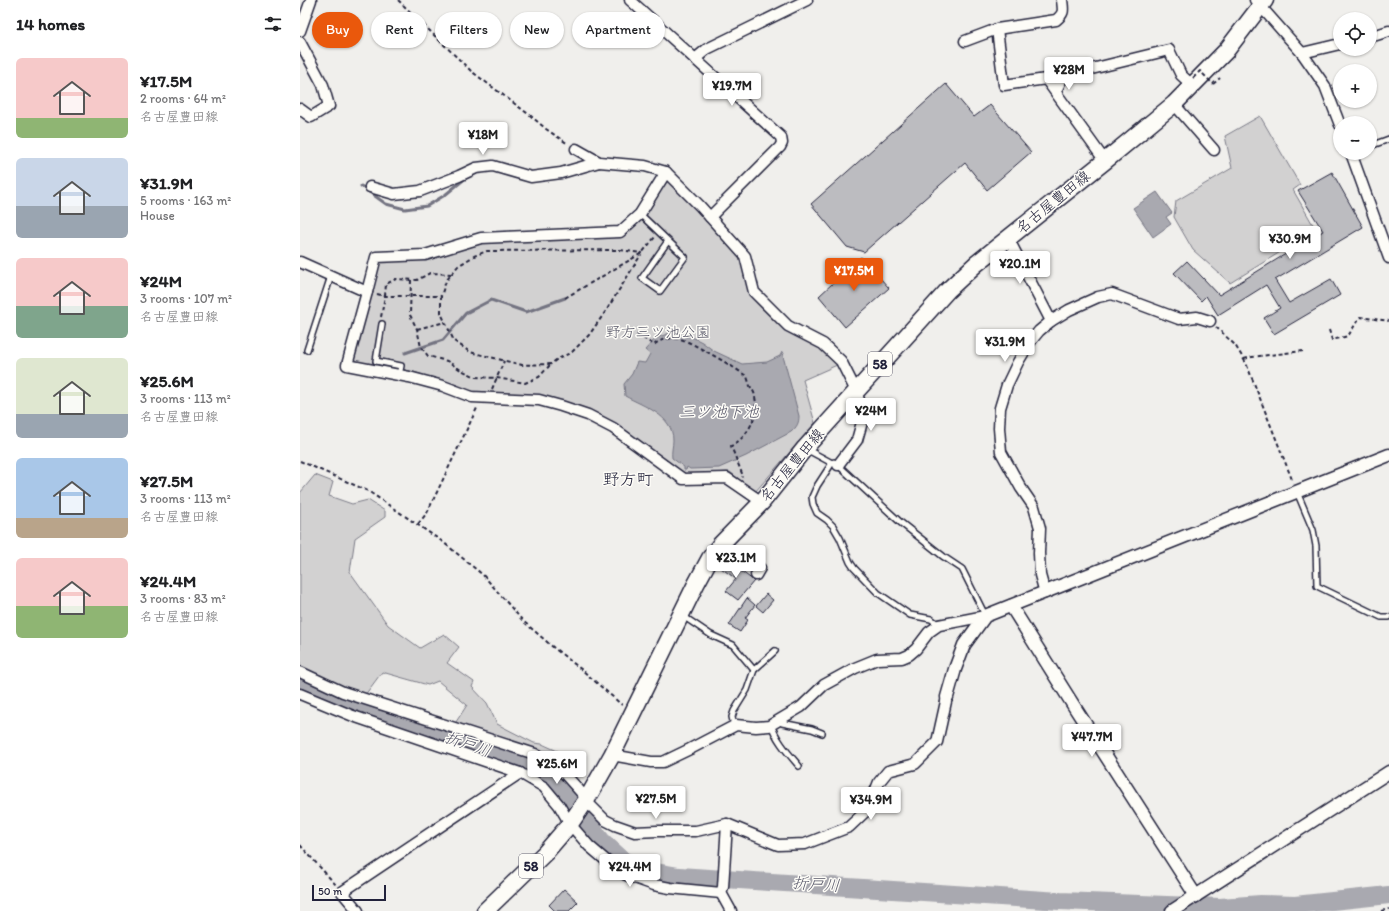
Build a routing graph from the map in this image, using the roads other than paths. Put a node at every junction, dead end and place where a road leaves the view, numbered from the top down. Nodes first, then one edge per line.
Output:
1 (312, 0) edge
2 (807, 0) edge
3 (1062, 0) edge
4 (635, 2) edge
5 (1260, 2) edge
6 (997, 29) junction
7 (300, 31) edge
8 (1389, 31) edge
9 (1377, 35) edge
10 (965, 41) dead end
11 (300, 42) edge
12 (1333, 46) edge
13 (1302, 53) junction
14 (694, 59) junction
15 (1192, 82) junction
16 (1056, 92) junction
17 (1174, 104) junction
18 (300, 110) edge
19 (1337, 116) edge
20 (1389, 139) edge
21 (1377, 143) edge
22 (576, 149) road end
23 (1214, 150) dead end
24 (1354, 160) edge
25 (1105, 161) junction
26 (599, 162) junction
27 (666, 172) junction
28 (370, 187) dead end
29 (640, 214) junction
30 (710, 217) junction
31 (1008, 238) junction
32 (668, 241) junction
33 (1389, 258) edge
34 (300, 262) edge
35 (331, 276) junction
36 (367, 292) junction
37 (381, 321) road end
38 (1210, 321) road end
39 (1050, 322) junction
40 (307, 350) dead end
41 (399, 375) junction
42 (856, 391) junction
43 (805, 448) junction
44 (1389, 455) edge
45 (835, 464) junction
46 (1297, 492) junction
47 (762, 502) junction
48 (720, 545) junction
49 (756, 575) dead end
50 (1045, 593) junction
51 (1011, 606) junction
52 (681, 615) junction
53 (985, 616) junction
54 (1389, 617) edge
55 (939, 625) junction
56 (775, 651) dead end
57 (754, 670) junction
58 (300, 672) edge
59 (300, 694) edge
60 (947, 697) joint
61 (775, 722) junction
62 (734, 726) junction
63 (822, 733) dead end
64 (612, 755) junction
65 (799, 766) dead end
66 (1389, 772) edge
67 (520, 773) junction
68 (586, 800) junction
69 (572, 821) junction
70 (727, 824) junction
71 (722, 890) junction
72 (1196, 896) junction
73 (358, 911) edge
74 (485, 911) edge
75 (730, 911) edge
76 (1172, 911) edge

1 - 7 street
2 - 14 street
3 - 6 street
4 - 14 street
5 - 13 street
5 - 15 main road, 名古屋豊田線 / 58
6 - 10 street
6 - 16 street
8 - 9 street
11 - 18 street
12 - 13 street
13 - 19 street
14 - 30 street
15 - 16 street
15 - 17 main road, 名古屋豊田線 / 58
16 - 25 street
17 - 23 street
17 - 25 main road, 名古屋豊田線 / 58
20 - 21 lane
22 - 26 street
24 - 33 street
25 - 31 main road, 名古屋豊田線 / 58
26 - 27 street
26 - 28 street
27 - 29 street
27 - 30 street
29 - 32 lane
29 - 36 street
30 - 42 street
31 - 39 street
31 - 42 main road, 名古屋豊田線 / 58
32 - 32 lane
34 - 35 street
35 - 36 street
35 - 40 lane
36 - 41 street
37 - 41 lane
38 - 39 street
39 - 50 street
41 - 47 street
42 - 43 main road, 名古屋豊田線 / 58
42 - 45 street
43 - 45 lane
43 - 47 main road, 名古屋豊田線 / 58
44 - 46 street
45 - 53 lane
45 - 55 lane
46 - 50 street
46 - 54 lane
47 - 48 main road, 名古屋豊田線 / 58
48 - 49 street
48 - 52 main road, 名古屋豊田線 / 58
50 - 51 street
51 - 53 street
51 - 72 street
52 - 57 lane
52 - 64 main road, 名古屋豊田線 / 58
53 - 55 street
53 - 60 street
55 - 61 street
56 - 57 lane
57 - 62 lane
58 - 68 street
59 - 67 street
60 - 70 street
61 - 62 street
61 - 63 lane
61 - 65 lane
62 - 64 street
64 - 68 main road, 名古屋豊田線 / 58
66 - 72 street
67 - 69 street
67 - 73 street
68 - 69 main road, 名古屋豊田線 / 58
68 - 70 street
69 - 71 street
69 - 74 main road, 名古屋豊田線 / 58
70 - 71 street
71 - 75 street
72 - 76 street

